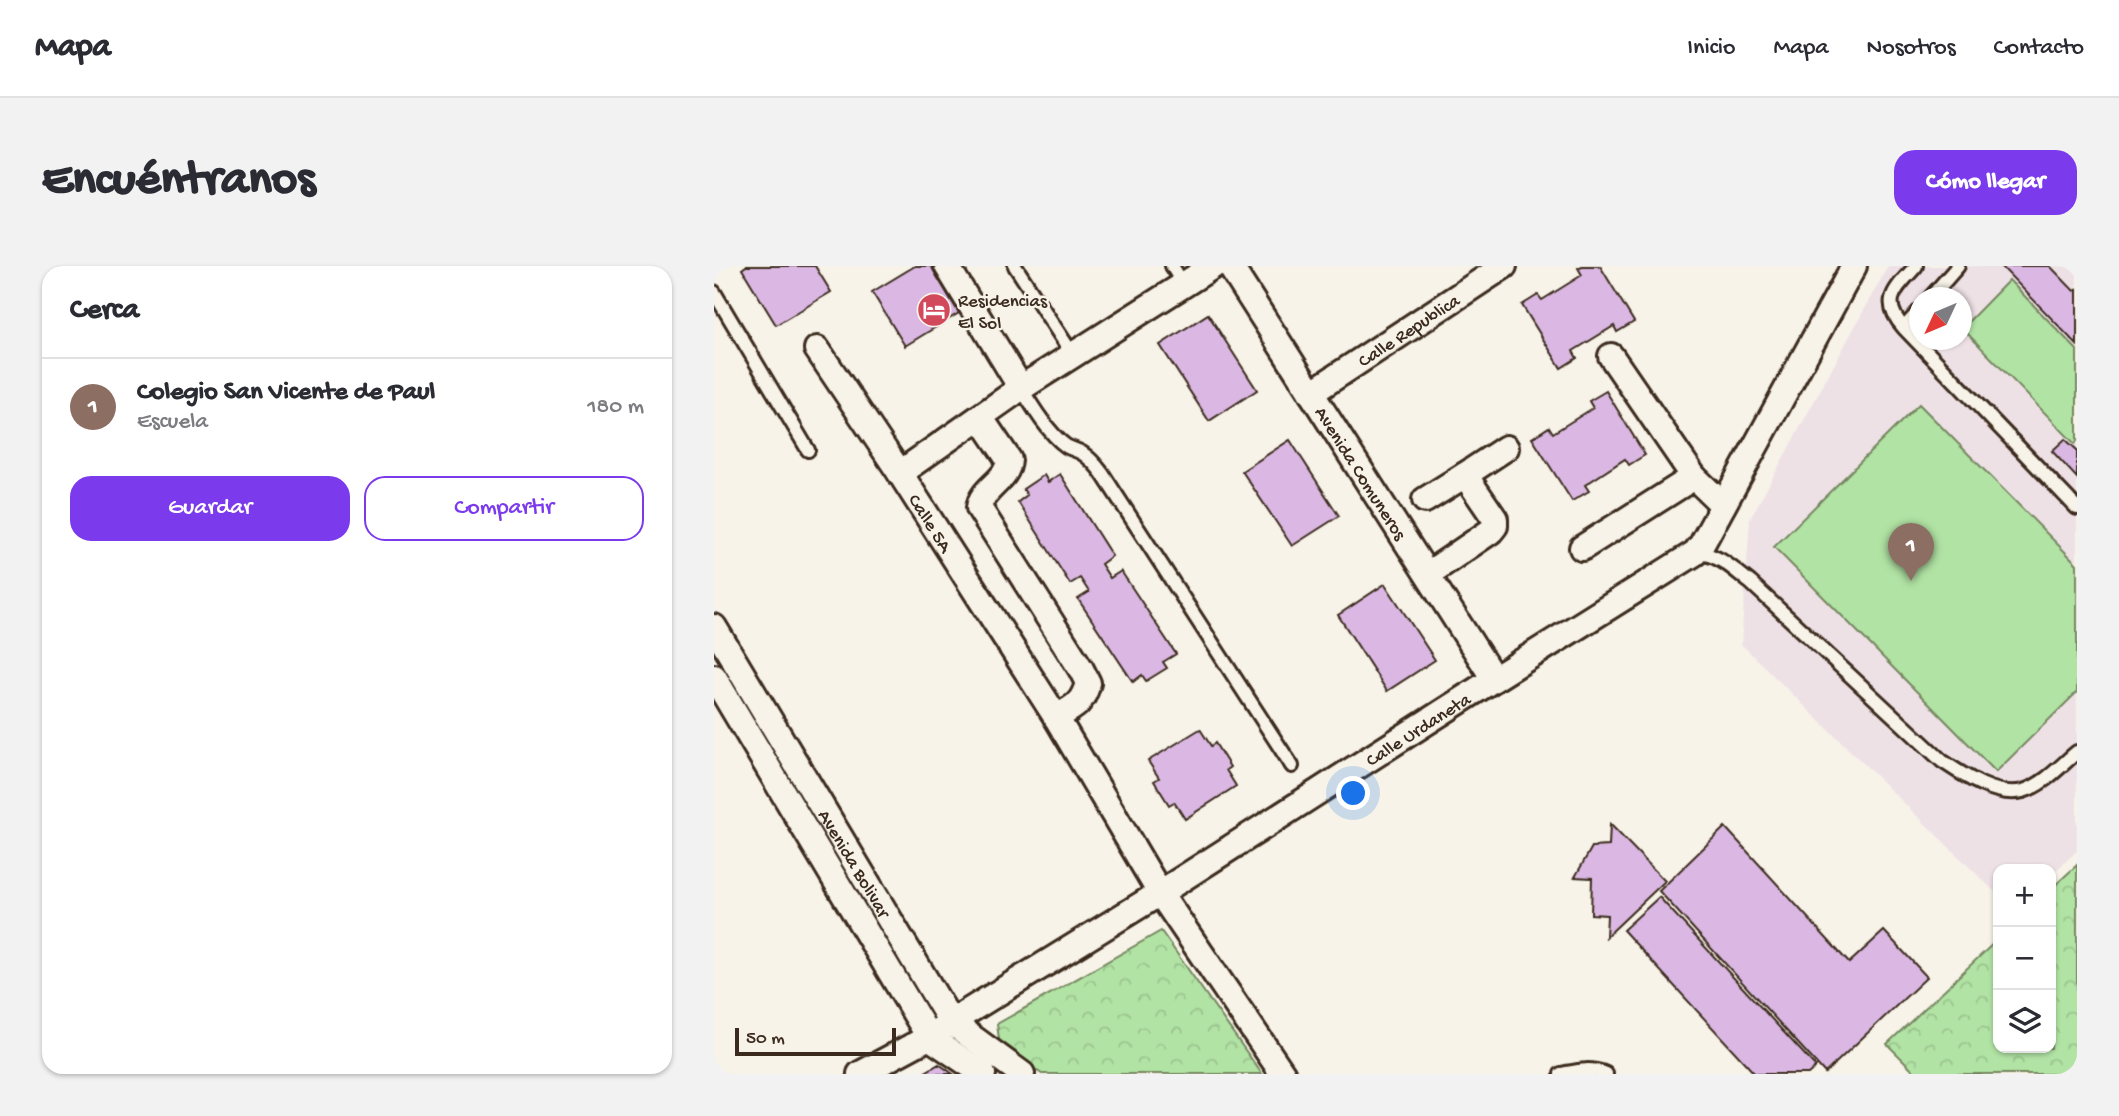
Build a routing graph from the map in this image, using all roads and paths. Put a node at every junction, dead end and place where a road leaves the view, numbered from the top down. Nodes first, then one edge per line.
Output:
1 (947, 266) edge
2 (1015, 266) edge
3 (1213, 266) edge
4 (1230, 266) edge
5 (1504, 266) edge
6 (1854, 266) edge
7 (1916, 266) edge
8 (1958, 266) edge
9 (1178, 275) edge
10 (1940, 287) edge
11 (714, 292) edge
12 (1909, 322) edge
13 (1904, 328) junction
14 (817, 349) dead end
15 (1073, 355) junction
16 (1611, 356) dead end
17 (1021, 388) junction
18 (1311, 393) junction
19 (980, 416) junction
20 (1506, 447) dead end
21 (808, 450) dead end
22 (900, 473) junction
23 (1465, 475) junction
24 (1694, 477) junction
25 (1425, 500) dead end
26 (1723, 505) junction
27 (2077, 508) edge
28 (1582, 548) dead end
29 (1695, 553) junction
30 (1428, 574) junction
31 (714, 627) edge
32 (714, 677) edge
33 (1494, 678) junction
34 (1056, 717) junction
35 (2077, 752) edge
36 (1292, 766) dead end
37 (1160, 893) junction
38 (951, 1022) junction
39 (929, 1037) junction
40 (860, 1074) edge
41 (984, 1074) edge
42 (1022, 1074) edge
43 (1283, 1074) edge
44 (1563, 1074) edge
45 (1606, 1074) edge

1 - 17 street
2 - 15 lane
3 - 9 street, Calle 5A
4 - 18 street, Avenida Comuneros
5 - 18 street, Calle Republica
6 - 26 street, Calle Urdaneta
7 - 13 lane
8 - 10 lane
9 - 15 street, Calle 5A
11 - 21 lane
12 - 13 lane
13 - 27 lane
14 - 22 street
15 - 17 street, Calle 5A
16 - 24 street
17 - 19 street, Calle 5A
17 - 36 lane
18 - 30 street, Avenida Comuneros
19 - 22 street, Calle 5A
19 - 34 street
20 - 23 street
22 - 34 street, Calle 5A
23 - 25 street
23 - 30 street
24 - 26 street
24 - 28 street
26 - 29 street, Calle Urdaneta
29 - 33 street, Calle Urdaneta
29 - 35 lane
30 - 33 street, Avenida Comuneros
31 - 38 street, Avenida Bolivar
32 - 39 street, Avenida Bolivar
33 - 37 street, Calle Urdaneta
34 - 37 street, Calle 5A
37 - 38 street, Calle Urdaneta
37 - 43 street, Calle 5A
38 - 39 street, Calle Urdaneta
38 - 42 street, Avenida Bolivar
39 - 40 street, Calle Urdaneta
39 - 41 street, Avenida Bolivar
44 - 45 lane

